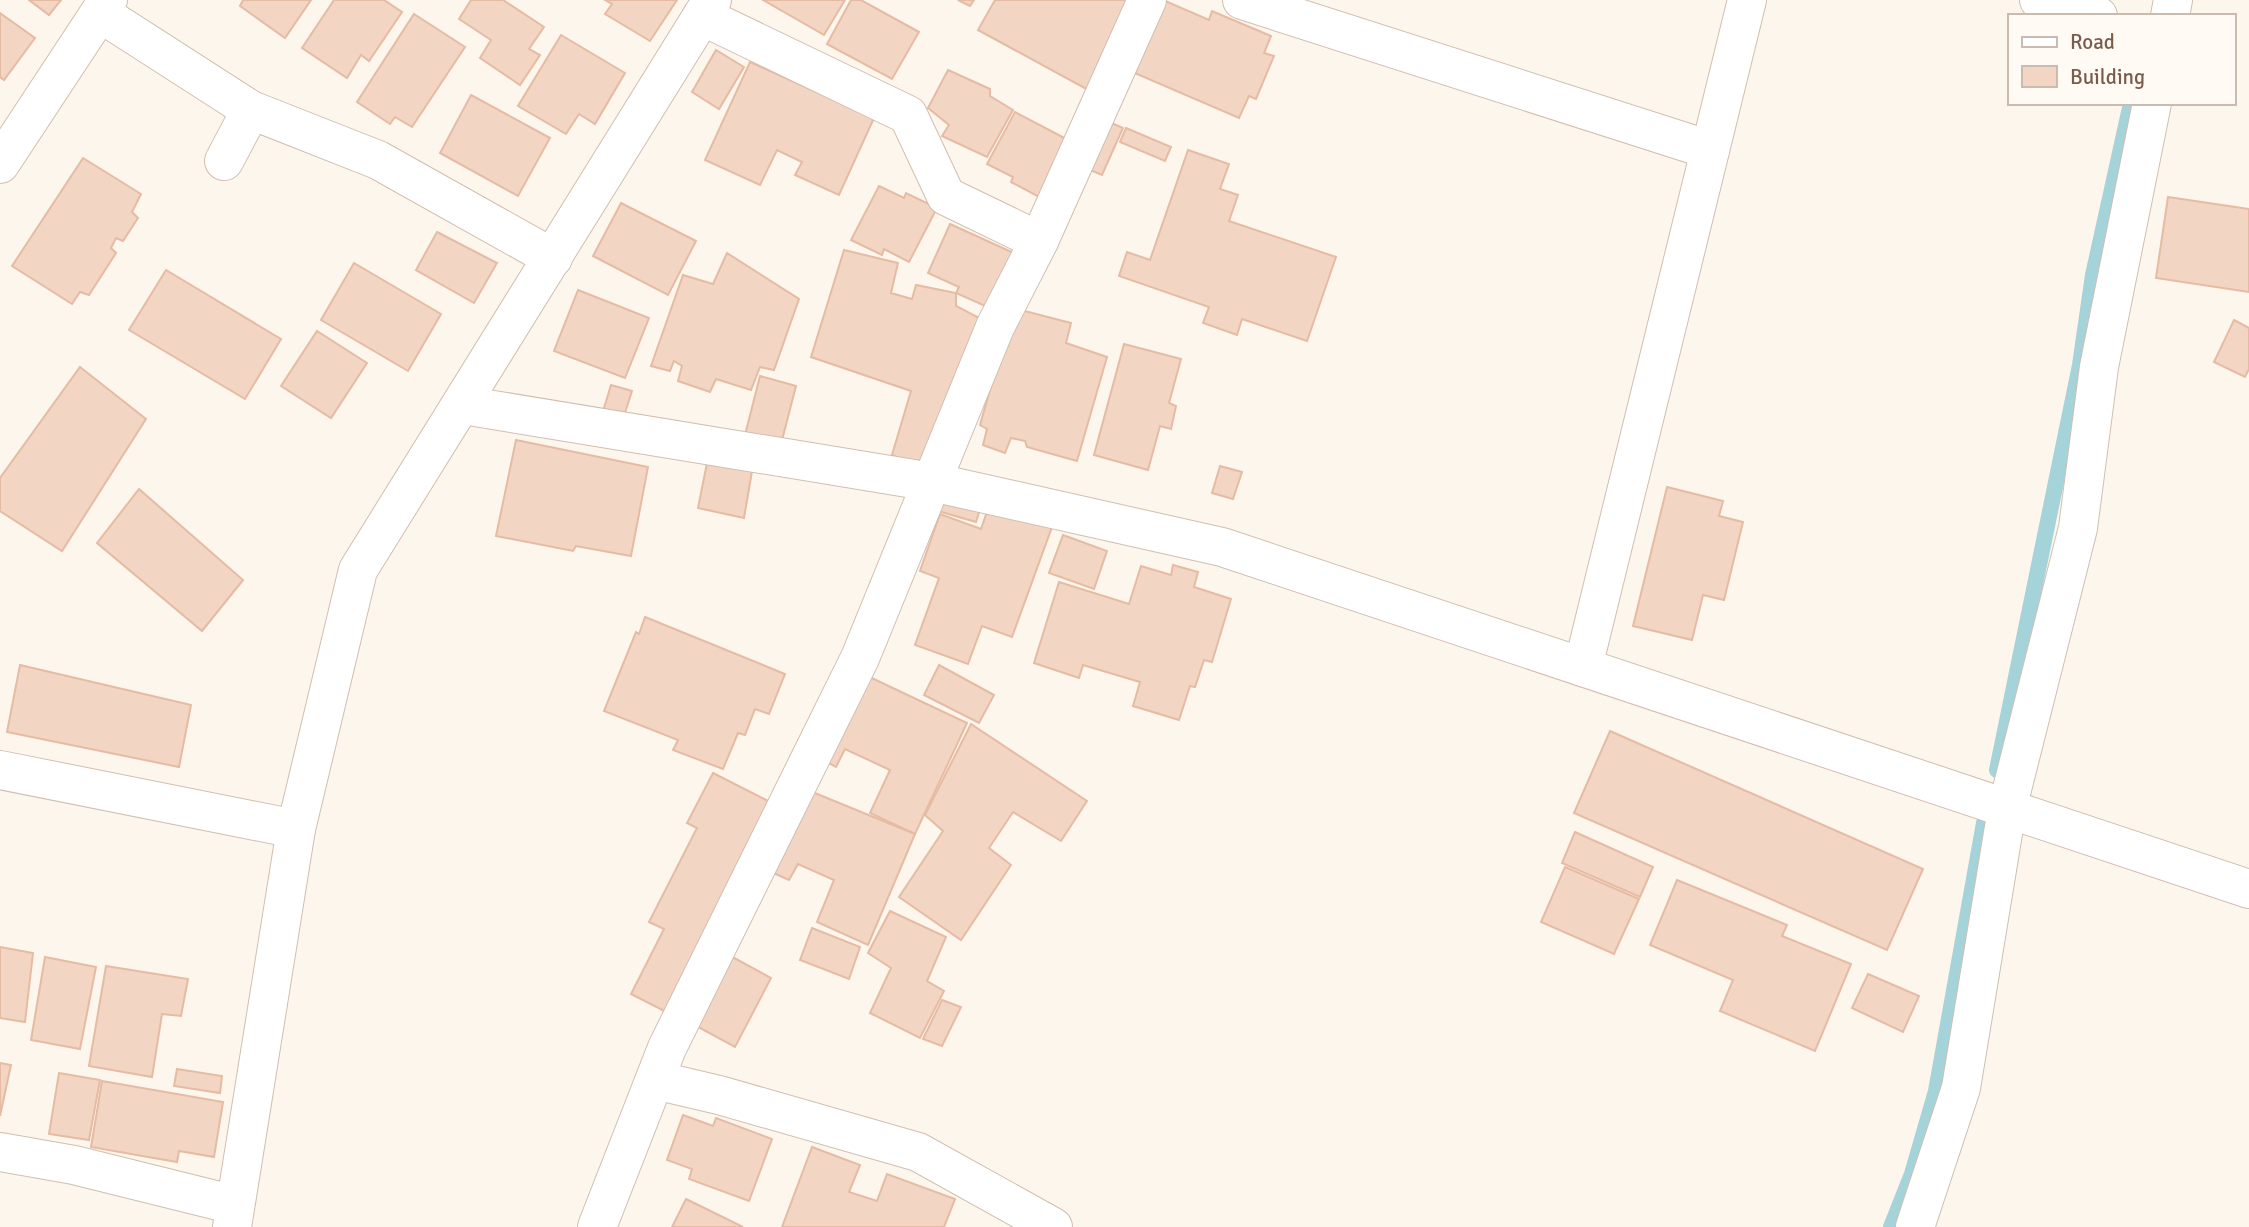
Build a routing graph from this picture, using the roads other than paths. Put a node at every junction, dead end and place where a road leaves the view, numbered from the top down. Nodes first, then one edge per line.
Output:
1 (1147, 0) edge
2 (1242, 0) edge
3 (1747, 0) edge
4 (2039, 0) edge
5 (104, 6) edge
6 (707, 8) edge
7 (2091, 14) edge
8 (2152, 105) edge
9 (251, 110) junction
10 (1710, 150) junction
11 (224, 161) dead end
12 (0, 164) edge
13 (1039, 241) junction
14 (553, 258) junction
15 (463, 405) junction
16 (932, 482) junction
17 (1583, 667) junction
18 (0, 770) edge
19 (2007, 809) junction
20 (296, 829) junction
21 (2249, 889) edge
22 (655, 1080) junction
23 (0, 1152) edge
24 (233, 1216) edge
25 (597, 1227) edge
26 (1053, 1227) edge
27 (1914, 1227) edge

1 - 13 street
2 - 10 street
3 - 10 street
4 - 7 street
5 - 9 street
5 - 12 street
6 - 13 street
6 - 14 street
8 - 19 street
9 - 11 street
9 - 14 street
10 - 17 street
13 - 16 street
14 - 15 street
15 - 16 street
15 - 20 street
16 - 17 street
16 - 22 street
17 - 19 street
18 - 20 street
19 - 21 street
19 - 27 street
20 - 24 street
22 - 25 street
22 - 26 street
23 - 24 street

